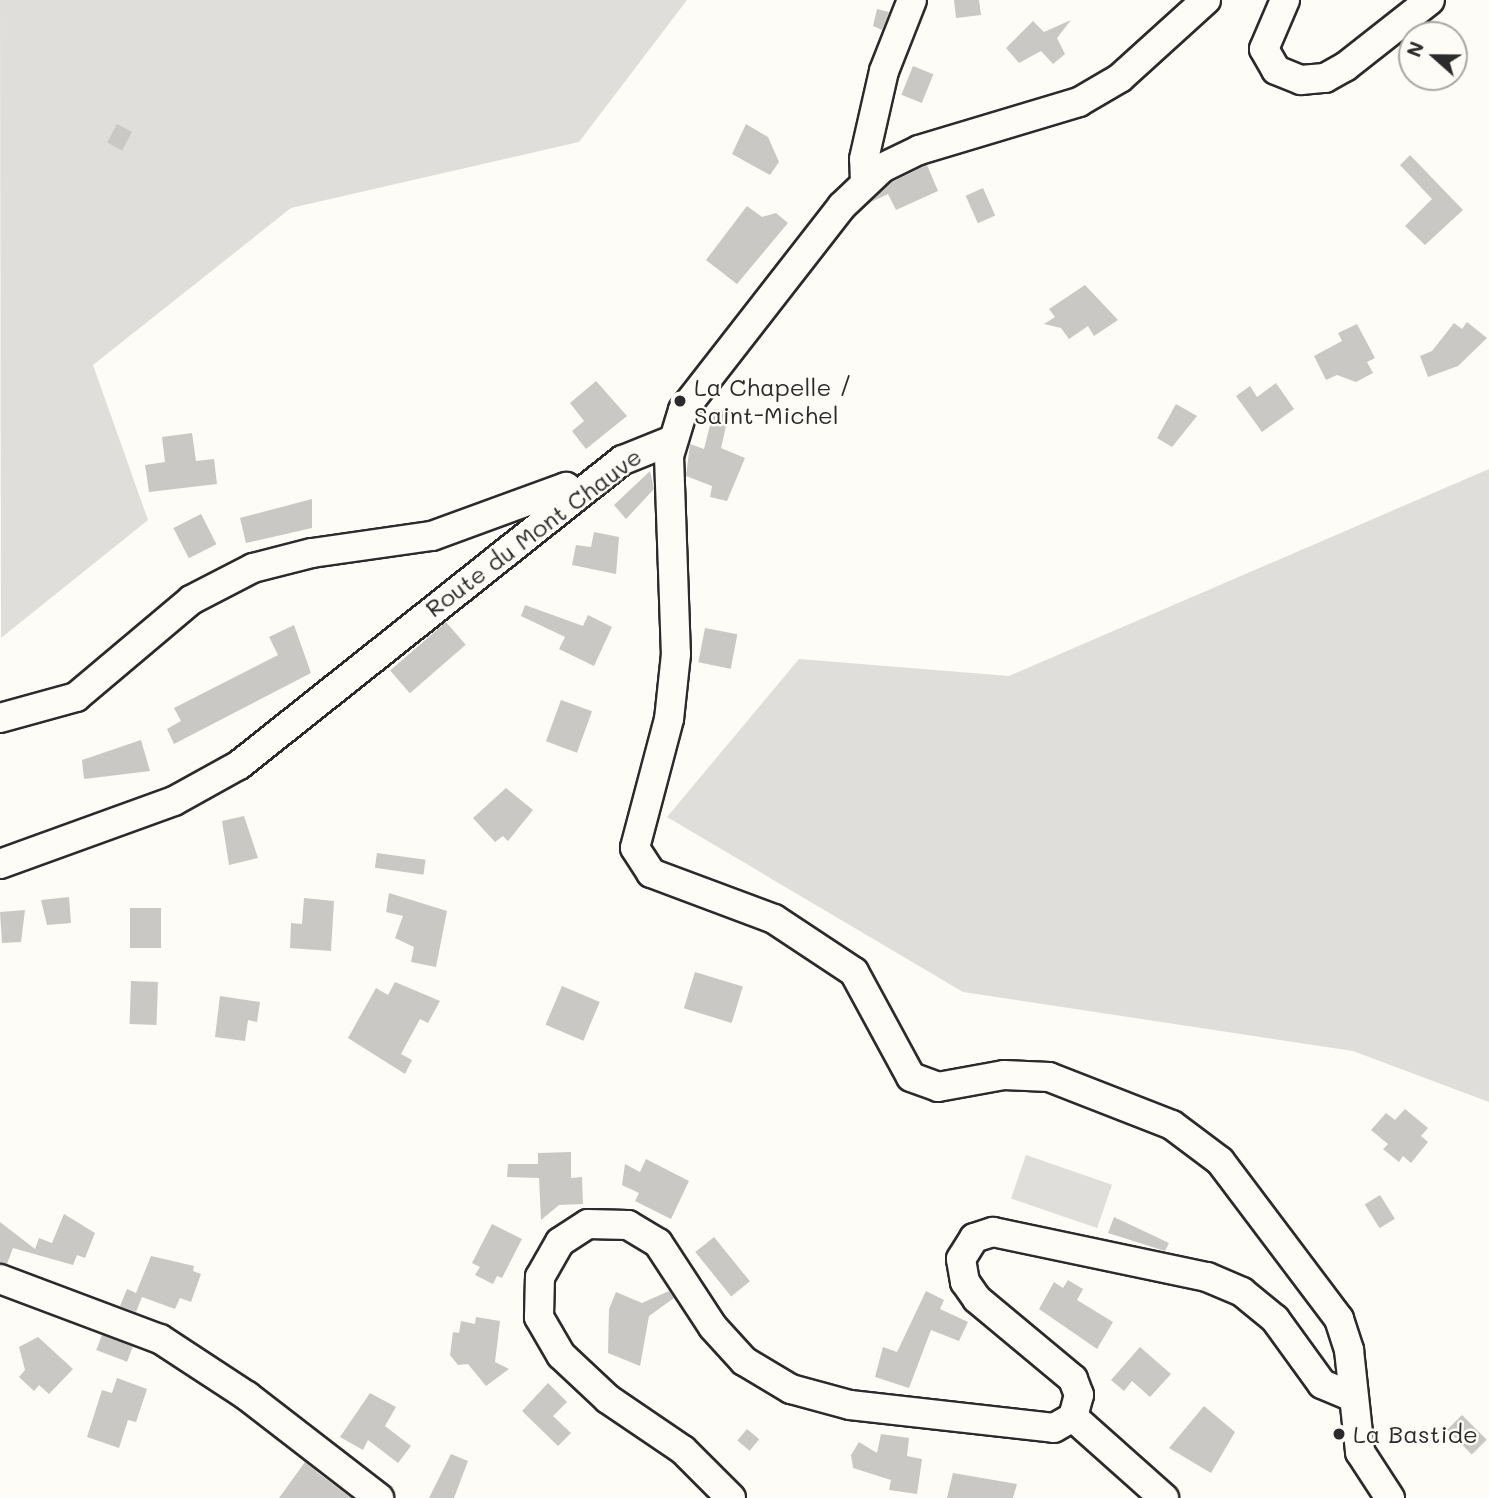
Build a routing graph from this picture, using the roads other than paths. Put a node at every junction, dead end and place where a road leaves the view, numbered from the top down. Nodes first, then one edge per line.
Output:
1 (912, 0) edge
2 (1206, 0) edge
3 (1284, 0) edge
4 (1430, 0) edge
5 (865, 182) junction
6 (670, 441) junction
7 (577, 495) junction
8 (0, 718) edge
9 (0, 864) edge
10 (0, 1279) edge
11 (1352, 1396) junction
12 (1073, 1417) junction
13 (379, 1498) edge
14 (731, 1498) edge
15 (1164, 1498) edge
16 (1390, 1498) edge

1 - 5 street
2 - 5 street, Route du Mont Chauve
3 - 4 street
5 - 6 street, Route du Mont Chauve
6 - 7 street, Route du Mont Chauve
6 - 11 street
7 - 8 street
7 - 9 street, Route du Mont Chauve
10 - 13 street
11 - 12 street
11 - 16 street
12 - 14 street
12 - 15 street

